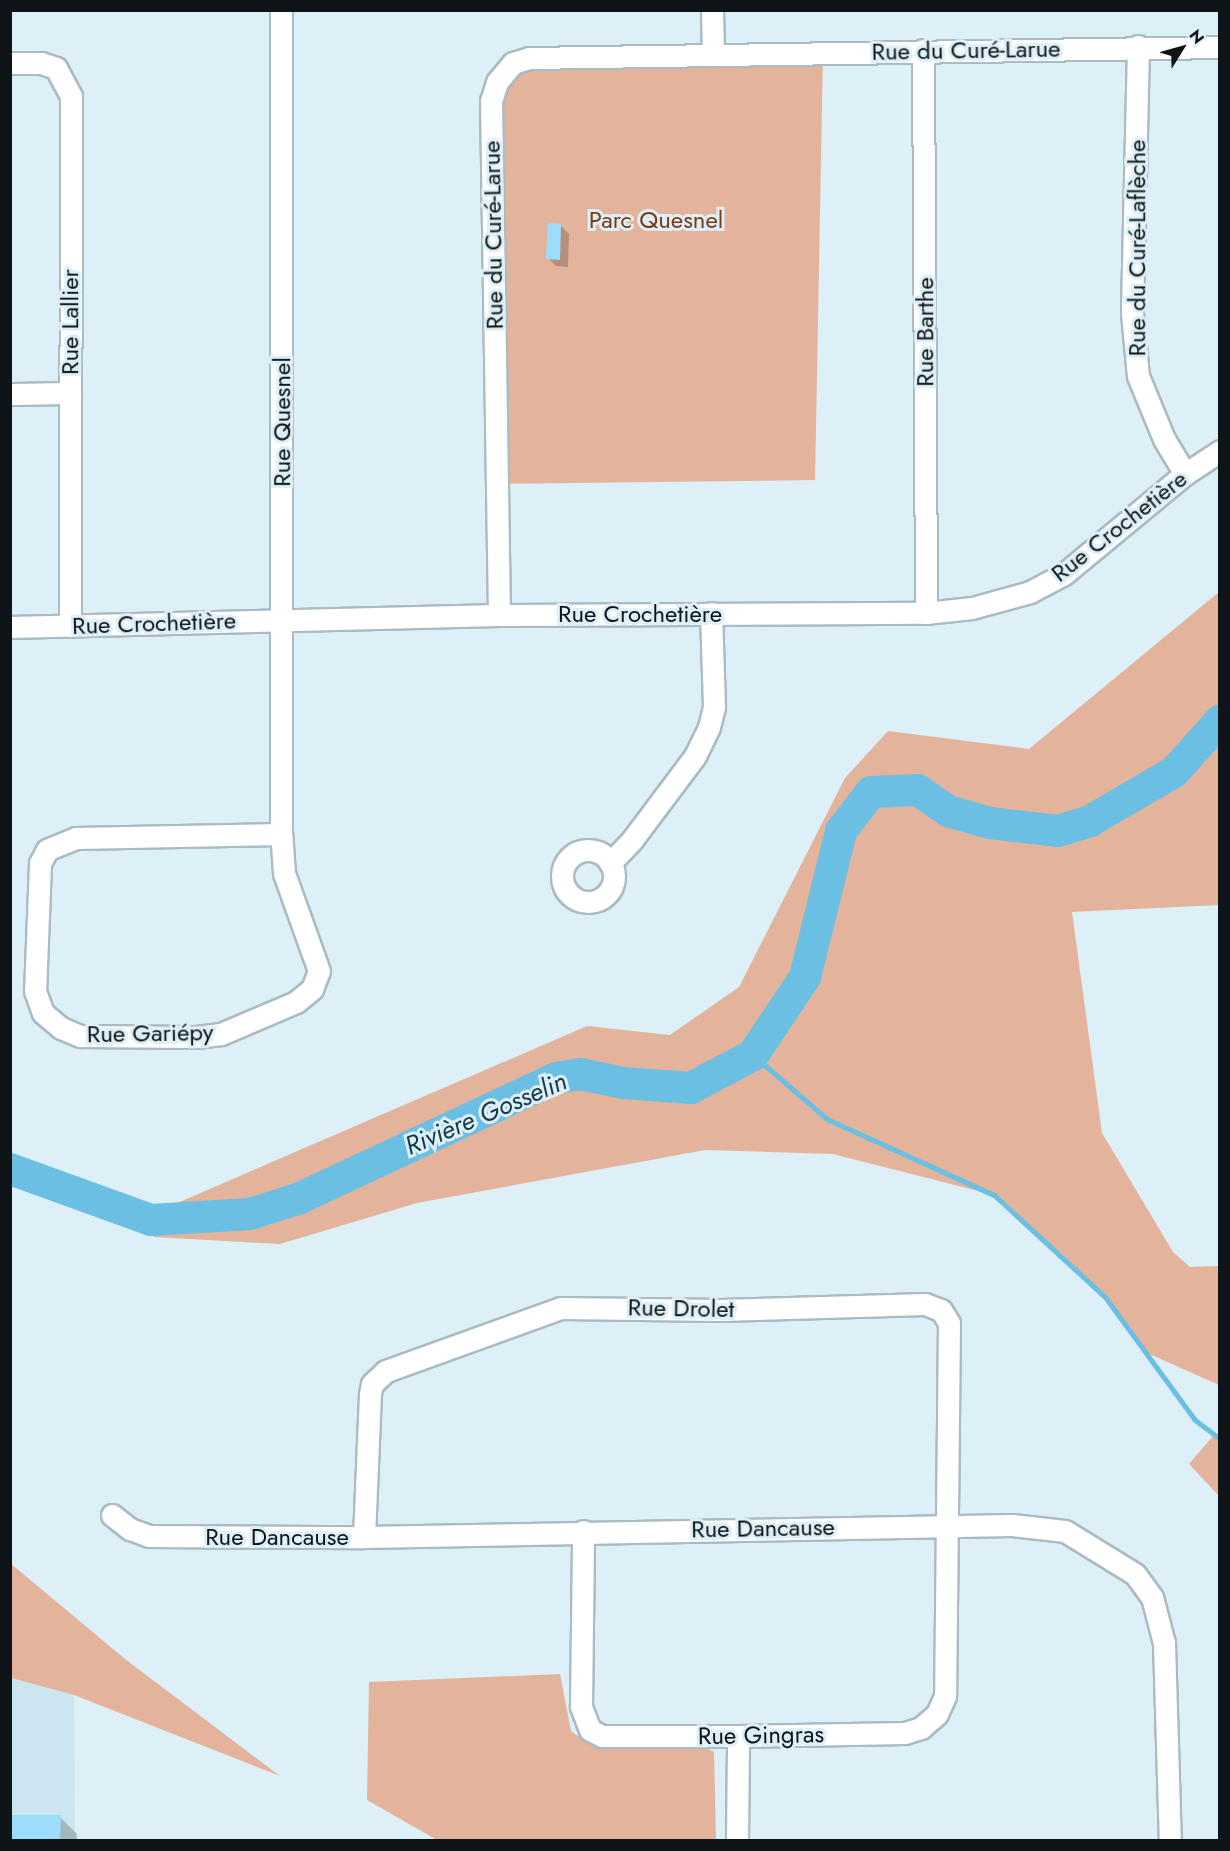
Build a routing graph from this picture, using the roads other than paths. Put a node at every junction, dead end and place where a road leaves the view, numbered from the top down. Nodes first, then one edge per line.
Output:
1 (281, 10) edge
2 (712, 10) edge
3 (1138, 46) junction
4 (1220, 47) edge
5 (923, 51) junction
6 (713, 55) junction
7 (10, 63) edge
8 (70, 393) junction
9 (10, 394) edge
10 (1220, 451) edge
11 (1185, 474) junction
12 (926, 613) junction
13 (711, 614) junction
14 (499, 615) junction
15 (282, 619) junction
16 (70, 626) junction
17 (10, 627) edge
18 (280, 834) junction
19 (610, 863) dead end
20 (112, 1515) dead end
21 (948, 1526) junction
22 (583, 1531) junction
23 (364, 1537) junction
24 (738, 1736) junction
25 (737, 1840) edge
26 (1170, 1840) edge

1 - 15 street, Rue Quesnel
2 - 6 street
3 - 4 street, Rue du Curé-Larue
3 - 5 street, Rue du Curé-Larue
3 - 11 street, Rue du Curé-Laflèche
5 - 6 street, Rue du Curé-Larue
5 - 12 street, Rue Barthe
6 - 14 street, Rue du Curé-Larue
7 - 8 street, Rue Lallier
8 - 9 street
8 - 16 street, Rue Lallier
10 - 11 street, Rue Crochetière
11 - 12 street, Rue Crochetière
12 - 13 street, Rue Crochetière
13 - 14 street, Rue Crochetière
13 - 19 street
14 - 15 street, Rue Crochetière
15 - 16 street, Rue Crochetière
15 - 18 street, Rue Quesnel
16 - 17 street, Rue Crochetière
18 - 18 street, Rue Gariépy
20 - 23 street, Rue Dancause
21 - 22 street, Rue Dancause
21 - 23 street, Rue Drolet
21 - 24 street, Rue Gingras
21 - 26 street, Rue Dancause
22 - 23 street, Rue Dancause
22 - 24 street, Rue Gingras
24 - 25 street

